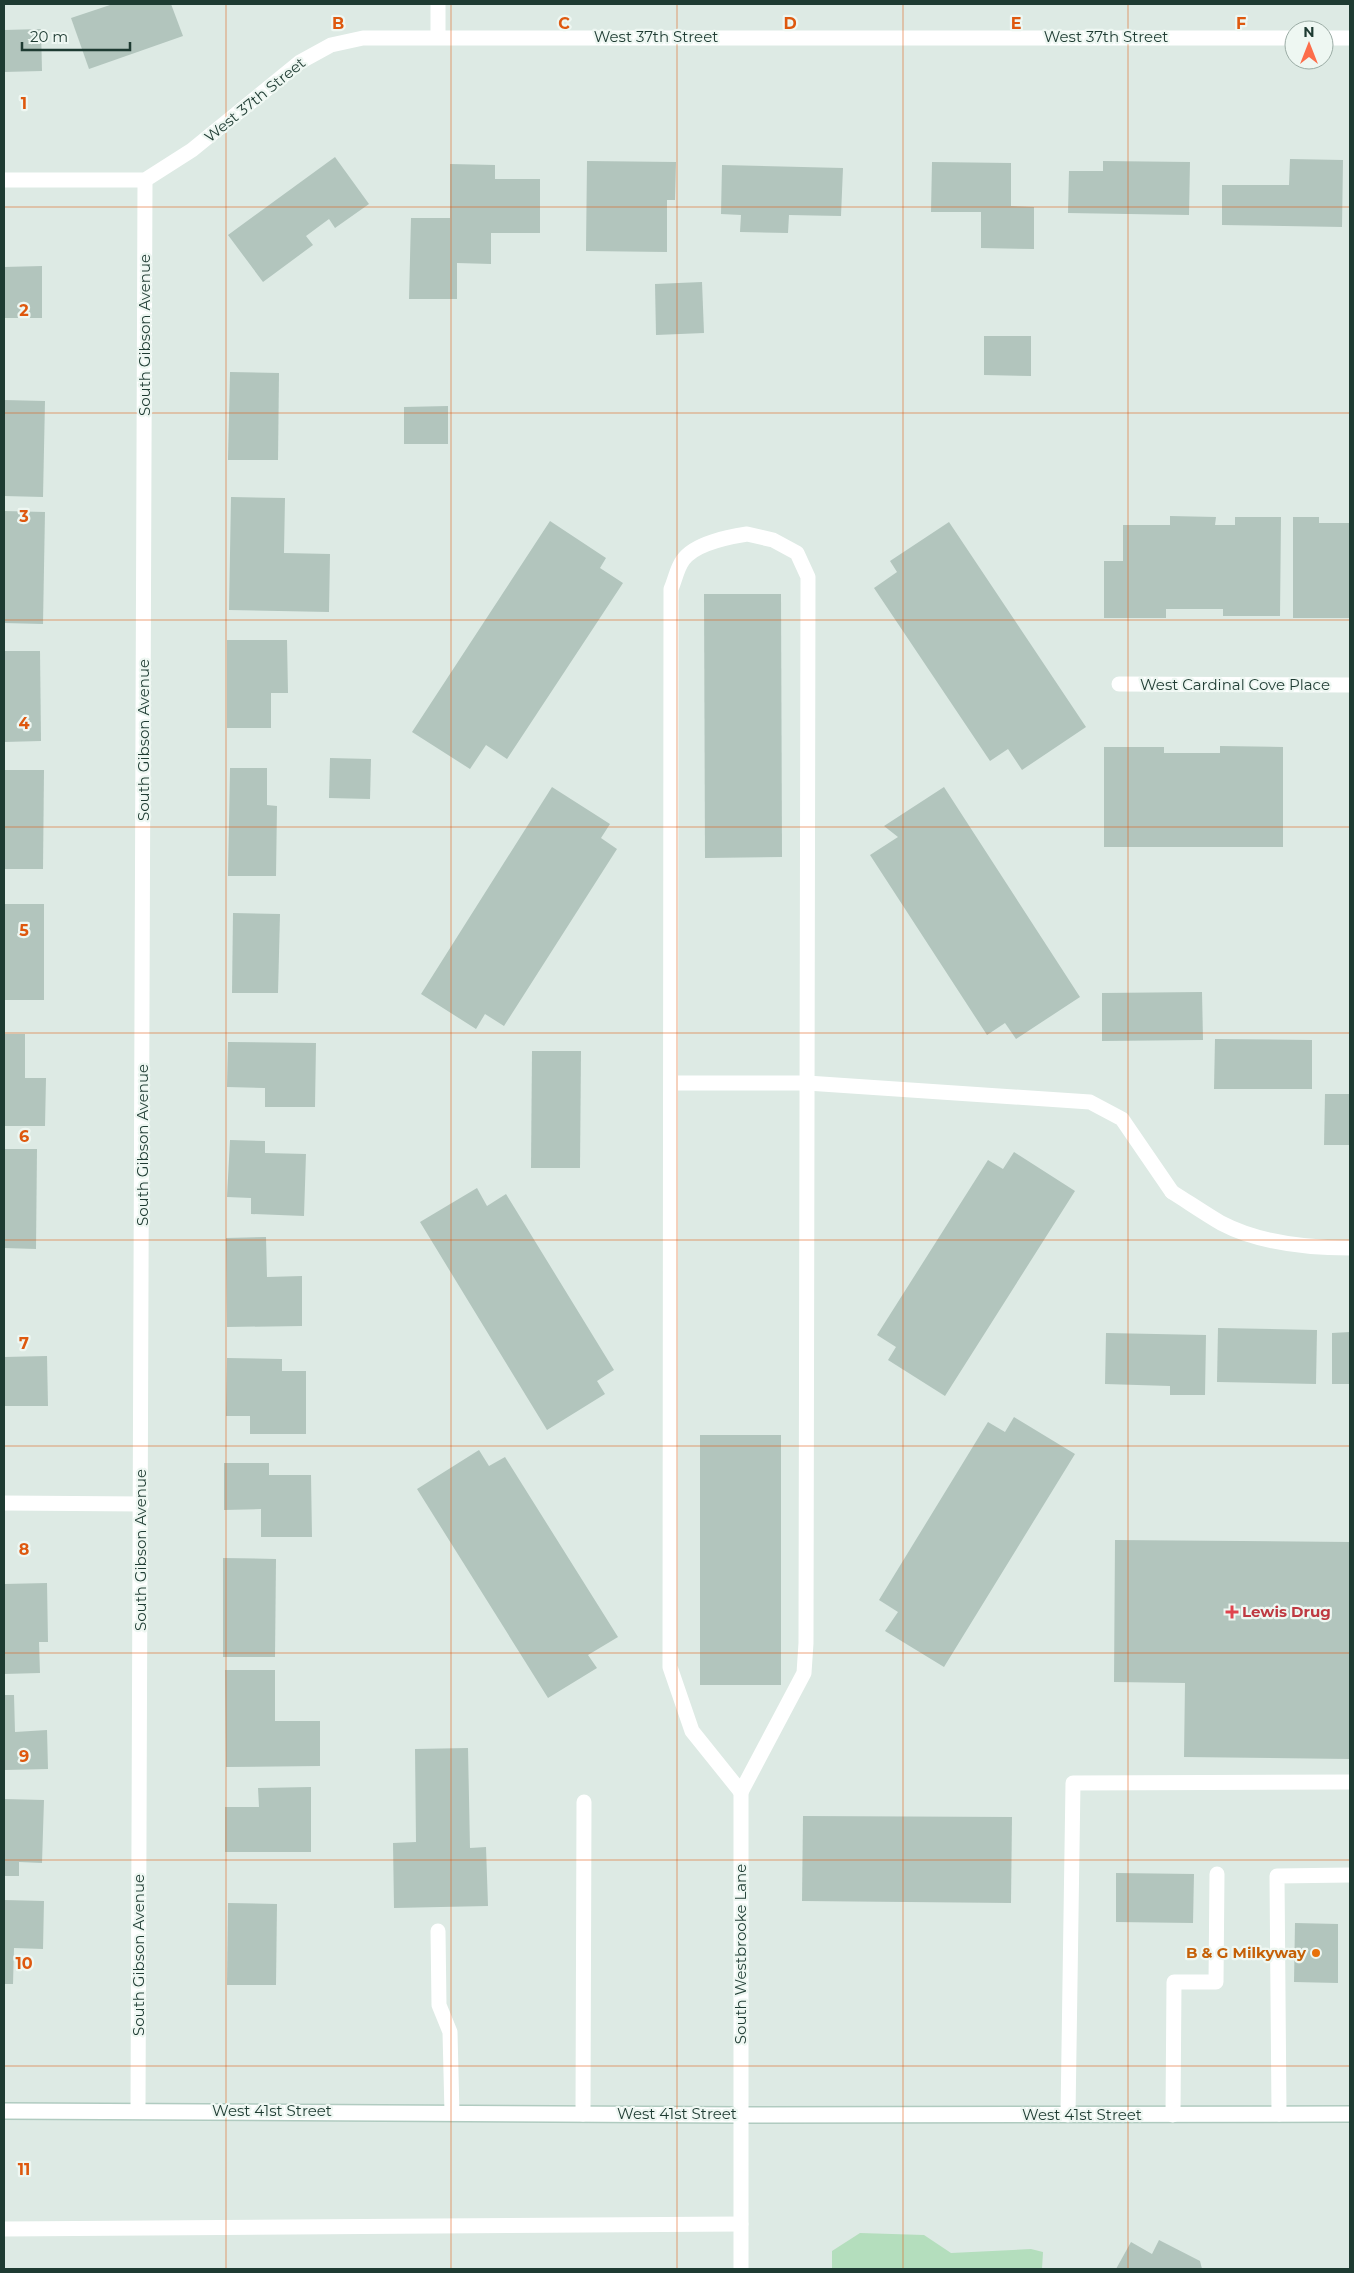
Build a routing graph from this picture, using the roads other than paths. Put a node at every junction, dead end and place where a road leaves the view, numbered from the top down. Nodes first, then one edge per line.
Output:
1 (438, 4) edge
2 (438, 36) junction
3 (1284, 38) edge
4 (1334, 38) edge
5 (1350, 38) edge
6 (4, 180) edge
7 (145, 180) junction
8 (1119, 684) dead end
9 (1350, 685) edge
10 (670, 1083) junction
11 (807, 1083) junction
12 (1350, 1248) edge
13 (4, 1503) edge
14 (142, 1504) junction
15 (1350, 1782) edge
16 (741, 1792) junction
17 (584, 1802) dead end
18 (1217, 1874) dead end
19 (1350, 1875) edge
20 (438, 1931) dead end
21 (138, 2110) junction
22 (4, 2111) edge
23 (452, 2113) junction
24 (583, 2114) junction
25 (1279, 2114) junction
26 (1350, 2114) edge
27 (740, 2115) junction
28 (1068, 2115) junction
29 (1173, 2115) junction
30 (741, 2224) junction
31 (4, 2229) edge
32 (741, 2269) edge

1 - 2 street
2 - 3 street, West 37th Street
2 - 7 street, West 37th Street
4 - 5 street
6 - 7 street
7 - 14 street, South Gibson Avenue
8 - 9 street, West Cardinal Cove Place
10 - 11 street
10 - 11 street
10 - 16 street
11 - 12 street
11 - 16 street
13 - 14 street
14 - 21 street, South Gibson Avenue
15 - 28 street
16 - 27 street, South Westbrooke Lane
17 - 24 street
18 - 29 street
19 - 25 street
20 - 23 street
21 - 22 street, West 41st Street
21 - 23 street, West 41st Street
23 - 24 street, West 41st Street
24 - 27 street, West 41st Street
25 - 26 street, West 41st Street
25 - 29 street, West 41st Street
27 - 28 street, West 41st Street
27 - 30 street, South Westbrooke Lane
28 - 29 street, West 41st Street
30 - 31 street
30 - 32 street, South Westbrooke Lane

